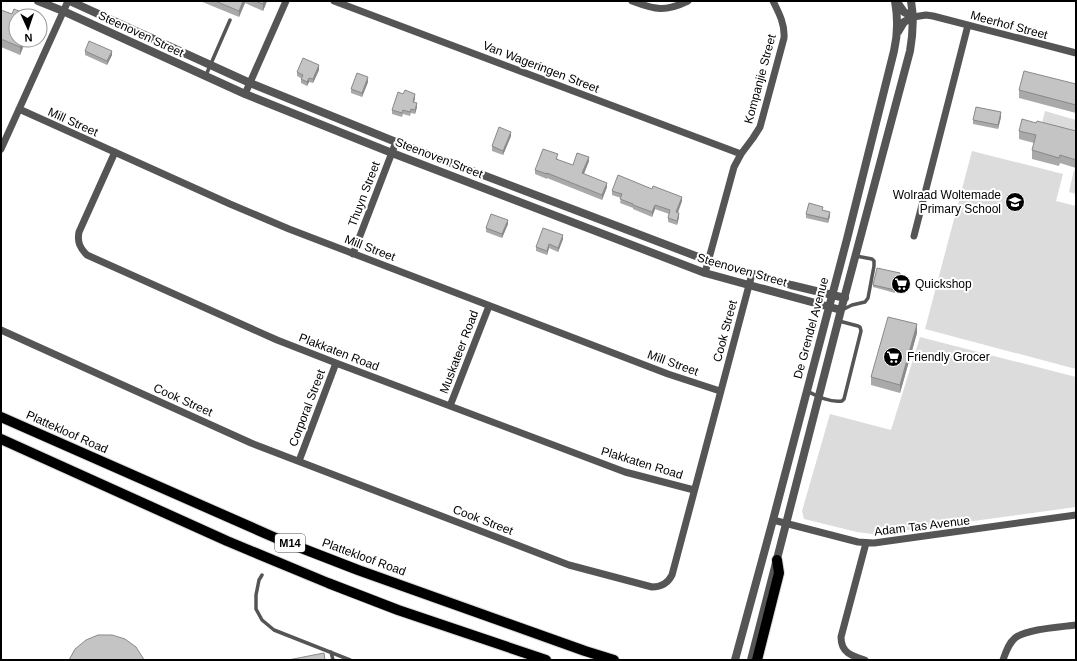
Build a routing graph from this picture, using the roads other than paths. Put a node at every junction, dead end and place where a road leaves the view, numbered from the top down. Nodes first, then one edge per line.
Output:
1 (38, 1) edge
2 (70, 1) edge
3 (286, 1) edge
4 (334, 1) edge
5 (632, 1) edge
6 (688, 1) edge
7 (773, 1) edge
8 (896, 1) edge
9 (911, 1) edge
10 (63, 11) junction
11 (913, 17) junction
12 (230, 20) dead end
13 (968, 25) junction
14 (897, 34) junction
15 (1076, 53) edge
16 (210, 65) junction
17 (205, 77) junction
18 (250, 83) junction
19 (245, 94) junction
20 (20, 109) junction
21 (396, 142) junction
22 (1, 149) edge
23 (114, 152) junction
24 (392, 153) junction
25 (741, 154) junction
26 (914, 236) dead end
27 (353, 254) junction
28 (856, 256) junction
29 (709, 261) junction
30 (705, 273) junction
31 (752, 274) junction
32 (748, 286) junction
33 (832, 295) junction
34 (845, 298) junction
35 (852, 305) junction
36 (489, 306) junction
37 (829, 307) junction
38 (841, 310) junction
39 (839, 321) junction
40 (1, 330) edge
41 (336, 363) junction
42 (720, 391) junction
43 (807, 391) junction
44 (819, 397) junction
45 (450, 406) junction
46 (1, 417) edge
47 (1, 439) edge
48 (299, 461) junction
49 (694, 490) junction
50 (1076, 515) edge
51 (773, 520) junction
52 (786, 524) junction
53 (866, 543) junction
54 (777, 560) junction
55 (262, 575) dead end
56 (1076, 626) edge
57 (331, 652) junction
58 (333, 660) edge
59 (350, 660) edge
60 (546, 660) edge
61 (614, 660) edge
62 (735, 660) edge
63 (751, 660) edge
64 (757, 660) edge
65 (865, 660) edge
66 (1003, 660) edge

1 - 10 street, Steenoven Street
2 - 10 street
2 - 16 street, Steenoven Street
3 - 18 street
4 - 25 street, Van Wageringen Street
5 - 6 street
7 - 25 street, Kompanjie Street
8 - 11 street
8 - 14 street, De Grendel Avenue
9 - 11 street, De Grendel Avenue
10 - 17 street, Steenoven Street
10 - 20 street
11 - 13 street, Meerhof Street
11 - 14 street
11 - 28 street, De Grendel Avenue
12 - 16 lane
13 - 15 street, Meerhof Street
13 - 26 street
14 - 33 street, De Grendel Avenue
16 - 17 lane
16 - 18 street, Steenoven Street
17 - 19 street, Steenoven Street
18 - 19 street
18 - 21 street, Steenoven Street
19 - 24 street, Steenoven Street
20 - 22 street
20 - 23 street, Mill Street
21 - 24 street, Thuyn Street
21 - 29 street, Steenoven Street
23 - 27 street, Mill Street
23 - 41 street, Plakkaten Road
24 - 27 street, Thuyn Street
24 - 30 street, Steenoven Street
25 - 29 street, Kompanjie Street
27 - 36 street, Mill Street
28 - 34 street, De Grendel Avenue
28 - 35 lane
29 - 30 street, Kompanjie Street
29 - 31 street, Steenoven Street
30 - 32 street, Steenoven Street
31 - 32 street, Cook Street
31 - 33 street, Steenoven Street
32 - 37 street, Steenoven Street
32 - 42 street, Cook Street
33 - 34 street, Steenoven Street
33 - 37 street, De Grendel Avenue
34 - 35 lane
34 - 38 street, De Grendel Avenue
35 - 38 lane
36 - 42 street, Mill Street
36 - 45 street, Muskateer Road
37 - 38 street, Steenoven Street
37 - 43 street, De Grendel Avenue
38 - 39 street, De Grendel Avenue
39 - 44 street, De Grendel Avenue
39 - 44 lane
40 - 48 street, Cook Street
41 - 45 street, Plakkaten Road
41 - 48 street, Corporal Street
42 - 49 street, Cook Street
43 - 44 lane
43 - 51 street, De Grendel Avenue
44 - 52 street, De Grendel Avenue
45 - 49 street, Plakkaten Road
46 - 61 main road, Plattekloof Road / M14
47 - 60 main road, M14
48 - 49 street, Cook Street
50 - 53 street, Adam Tas Avenue
51 - 52 street, Adam Tas Avenue
51 - 62 street, De Grendel Avenue
52 - 53 street, Adam Tas Avenue
52 - 54 street, De Grendel Avenue
53 - 65 street
54 - 63 street, De Grendel Avenue
54 - 64 main road
55 - 57 lane
56 - 66 street
57 - 58 lane
57 - 59 lane

